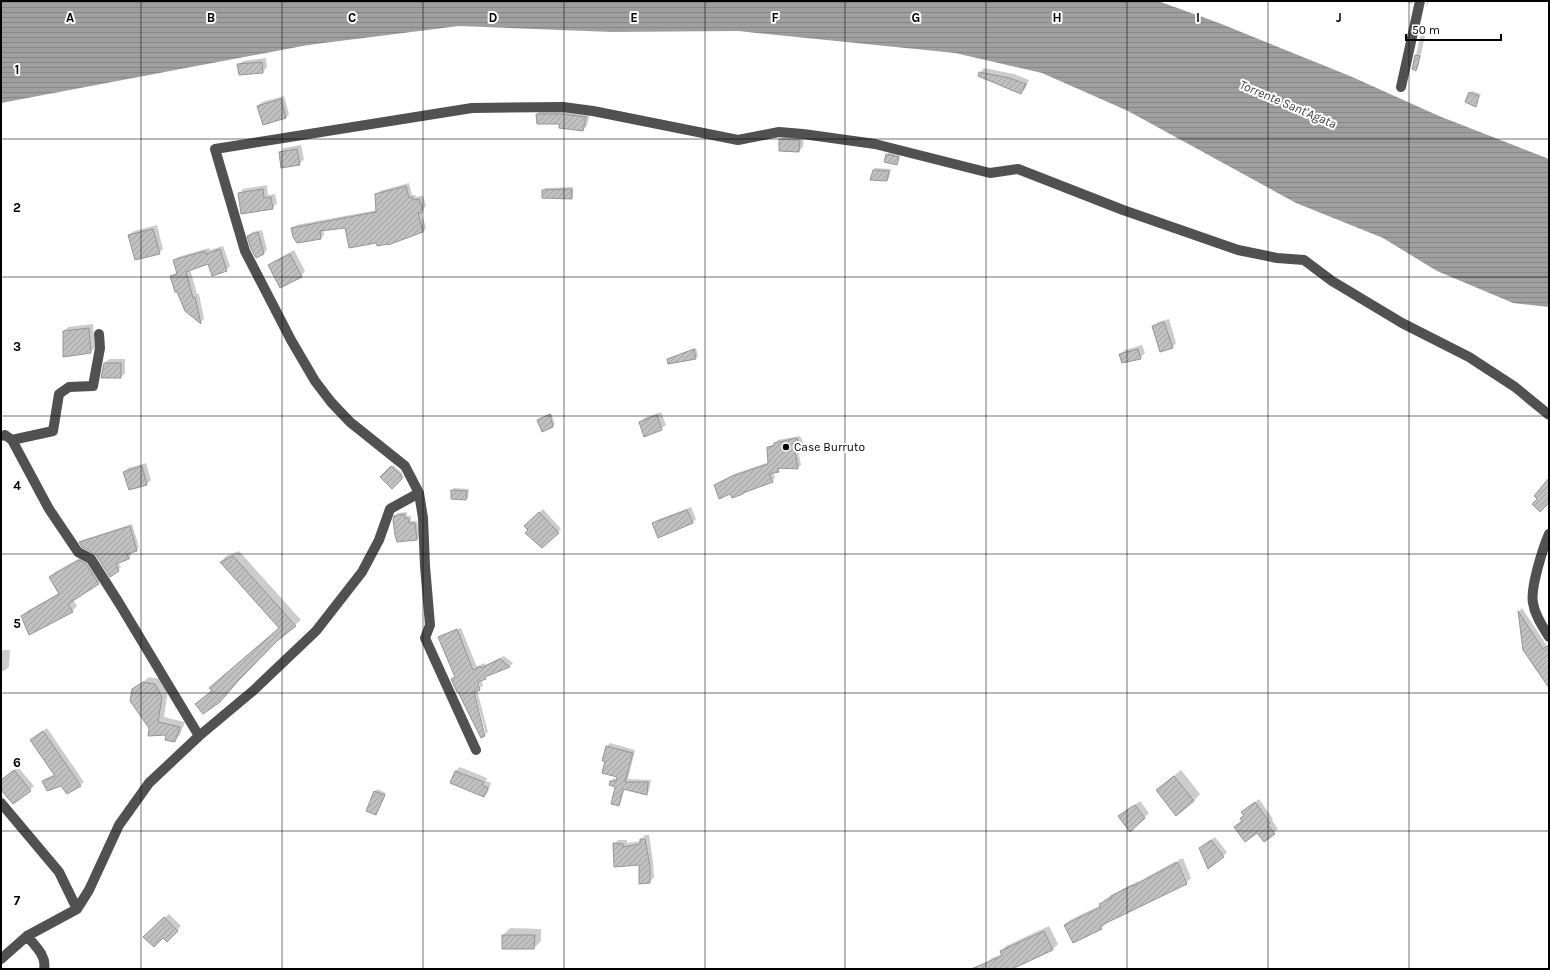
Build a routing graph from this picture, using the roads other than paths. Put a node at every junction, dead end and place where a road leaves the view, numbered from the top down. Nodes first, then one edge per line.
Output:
1 (1420, 1) edge
2 (1401, 87) dead end
3 (99, 334) dead end
4 (1549, 415) edge
5 (1, 436) edge
6 (12, 440) junction
7 (418, 493) junction
8 (1549, 534) edge
9 (1549, 637) edge
10 (199, 736) junction
11 (476, 750) dead end
12 (1, 803) edge
13 (77, 909) junction
14 (27, 936) junction
15 (1, 959) edge
16 (44, 969) edge

1 - 2 street
3 - 6 street
4 - 7 street
5 - 6 street
6 - 10 street
7 - 10 street
7 - 11 street
8 - 9 street
10 - 13 street
12 - 13 street
13 - 14 street
14 - 15 street
14 - 16 street

